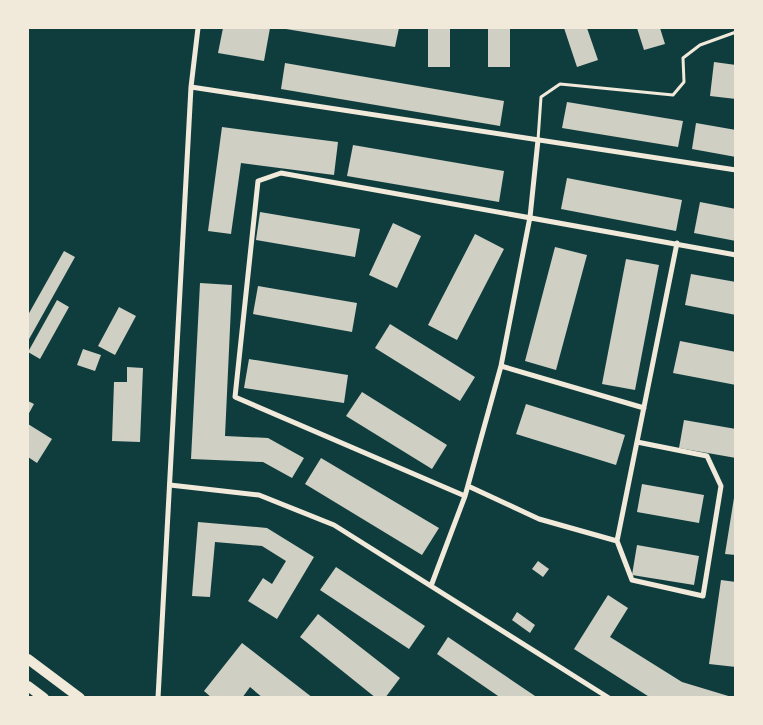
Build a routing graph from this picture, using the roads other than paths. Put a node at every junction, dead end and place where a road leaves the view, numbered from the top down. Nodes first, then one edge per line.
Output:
1 (198, 28) edge
2 (736, 32) edge
3 (191, 87) junction
4 (538, 140) junction
5 (736, 170) edge
6 (530, 217) junction
7 (677, 244) junction
8 (736, 255) edge
9 (501, 366) junction
10 (644, 408) junction
11 (638, 442) junction
12 (170, 485) junction
13 (468, 486) junction
14 (465, 496) junction
15 (617, 541) junction
16 (431, 586) junction
17 (28, 659) edge
18 (28, 686) edge
19 (44, 698) edge
20 (80, 698) edge
21 (158, 698) edge
22 (609, 698) edge

1 - 3 street
2 - 4 lane
3 - 4 street
3 - 12 street
4 - 5 street
4 - 6 street
6 - 7 street
6 - 9 street
6 - 14 street
7 - 8 street
7 - 10 street
9 - 10 street
9 - 13 street
10 - 11 street
11 - 15 street
11 - 15 street
12 - 16 street
12 - 21 street
13 - 14 street
13 - 15 street
14 - 16 street
16 - 22 street
17 - 20 main road
18 - 19 main road

